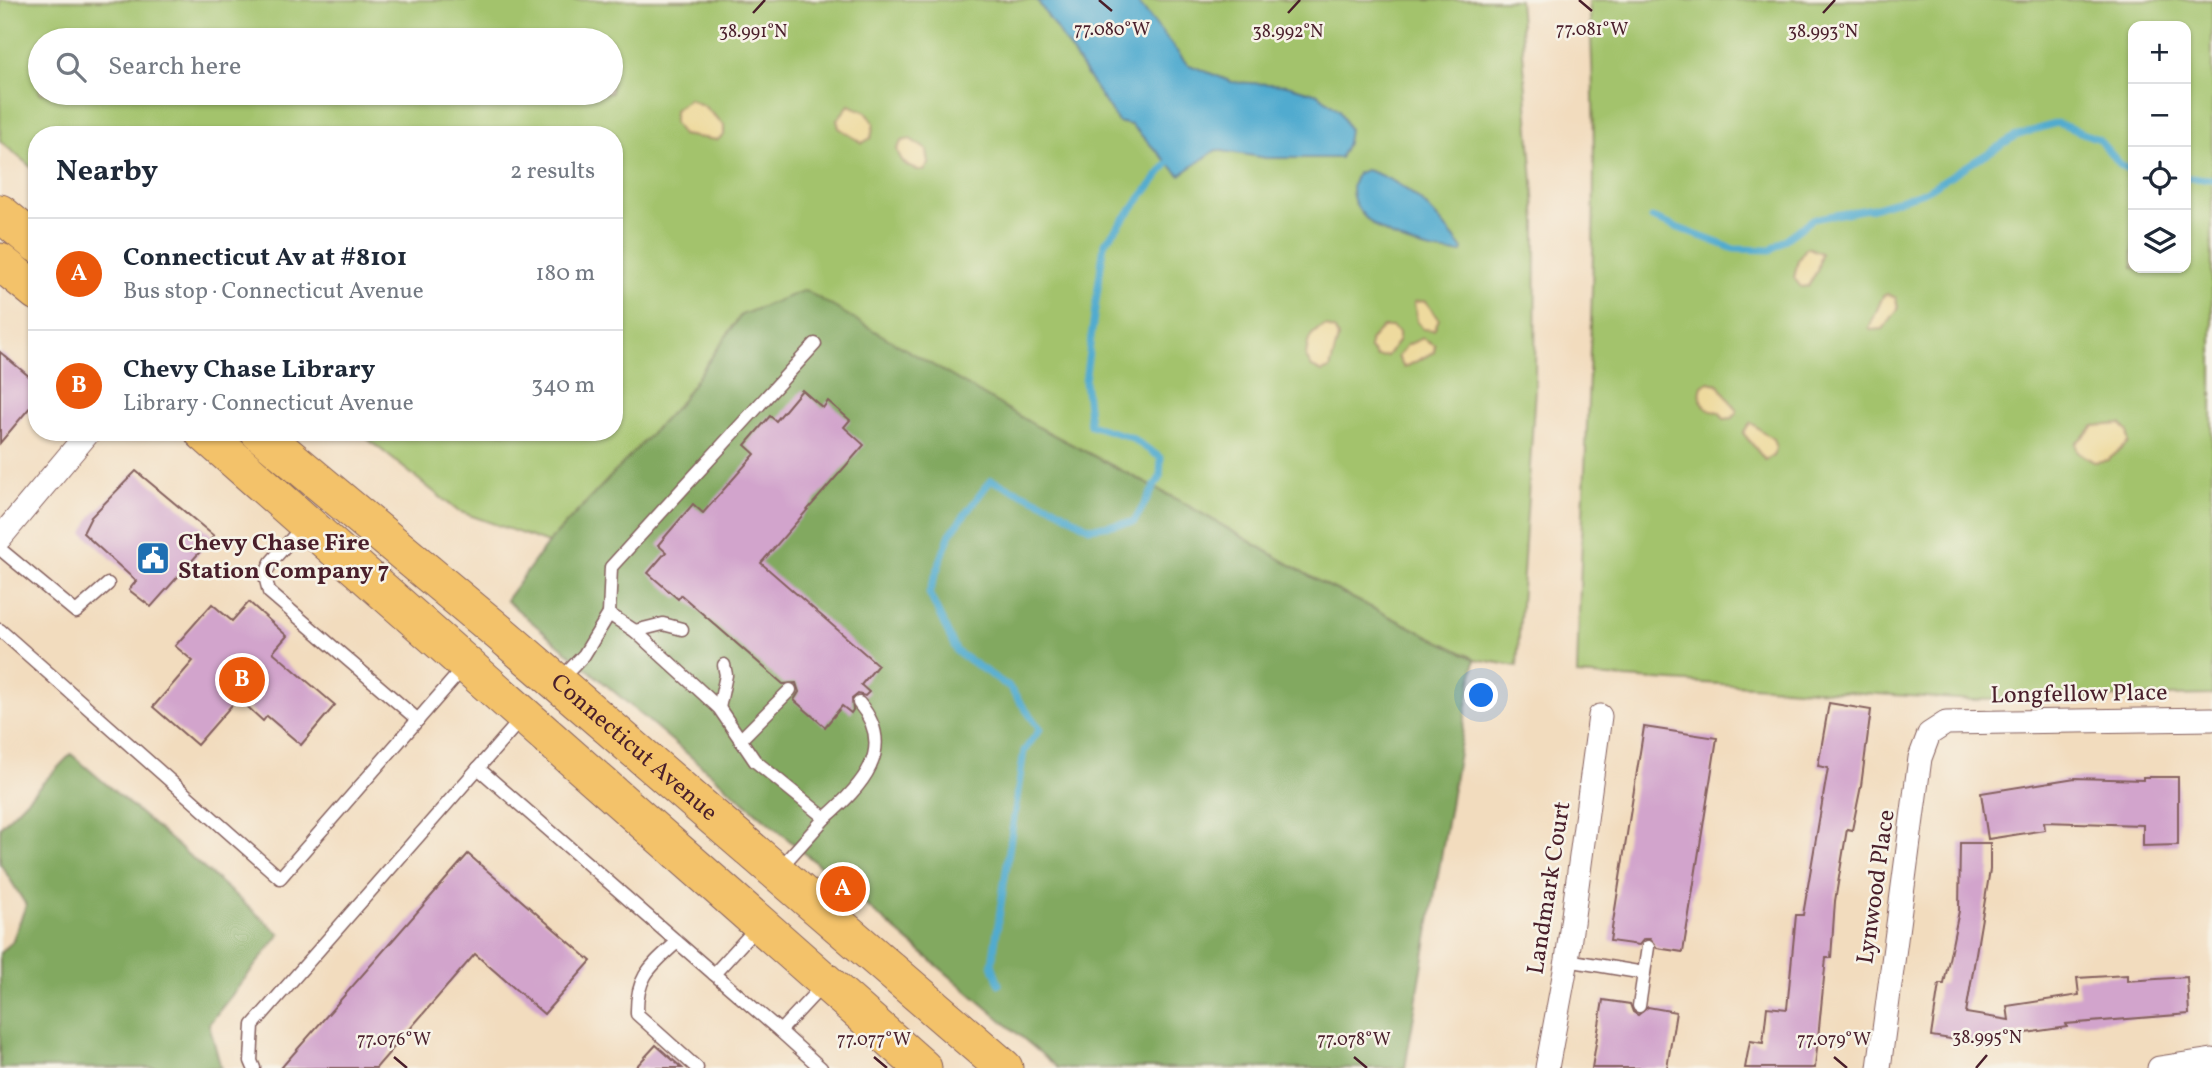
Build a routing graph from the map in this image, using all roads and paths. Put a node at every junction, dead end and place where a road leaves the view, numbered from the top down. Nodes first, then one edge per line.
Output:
1 (0, 213) edge
2 (28, 236) edge
3 (0, 262) edge
4 (28, 285) edge
5 (815, 344) dead end
6 (81, 441) edge
7 (231, 441) edge
8 (232, 441) edge
9 (306, 522) junction
10 (0, 538) edge
11 (0, 548) edge
12 (108, 584) dead end
13 (610, 614) junction
14 (682, 629) dead end
15 (0, 630) edge
16 (635, 631) junction
17 (467, 664) junction
18 (724, 666) dead end
19 (557, 683) junction
20 (790, 690) dead end
21 (859, 703) dead end
22 (719, 708) junction
23 (524, 716) junction
24 (1601, 716) dead end
25 (2212, 719) edge
26 (418, 720) junction
27 (1946, 723) joint
28 (740, 740) junction
29 (478, 768) junction
30 (825, 818) junction
31 (776, 872) junction
32 (759, 925) junction
33 (677, 942) junction
34 (1648, 947) dead end
35 (1567, 960) junction
36 (1644, 973) junction
37 (714, 974) junction
38 (824, 983) junction
39 (1639, 1006) dead end
40 (780, 1031) junction
41 (809, 1057) junction
42 (2212, 1060) edge
43 (254, 1068) edge
44 (697, 1068) edge
45 (800, 1068) edge
46 (821, 1068) edge
47 (923, 1068) edge
48 (1004, 1068) edge
49 (1547, 1068) edge
50 (1879, 1068) edge
51 (2159, 1068) edge

1 - 2 main road
3 - 4 main road
5 - 13 lane
6 - 10 street
7 - 9 main road, Connecticut Avenue
8 - 19 main road, Connecticut Avenue
9 - 17 main road, Connecticut Avenue
9 - 26 lane
11 - 12 lane
13 - 16 lane
13 - 19 lane
14 - 16 lane
15 - 26 lane
16 - 22 lane
17 - 23 main road, Connecticut Avenue
17 - 26 lane
18 - 22 lane
19 - 31 main road, Connecticut Avenue
20 - 28 lane
21 - 30 lane
22 - 28 lane
23 - 29 lane
23 - 32 main road, Connecticut Avenue
24 - 35 street, Landmark Court
25 - 27 street, Longfellow Place
27 - 50 street, Lynwood Place
28 - 30 lane
29 - 33 lane
29 - 43 lane
30 - 31 lane
31 - 48 main road, Connecticut Avenue
32 - 37 lane
32 - 38 main road, Connecticut Avenue
33 - 37 lane
33 - 44 lane
34 - 36 lane
35 - 36 lane
35 - 49 street, Landmark Court
36 - 39 lane
37 - 40 lane
38 - 40 lane
38 - 47 main road, Connecticut Avenue
40 - 41 lane
41 - 45 lane
41 - 46 lane
42 - 51 street

